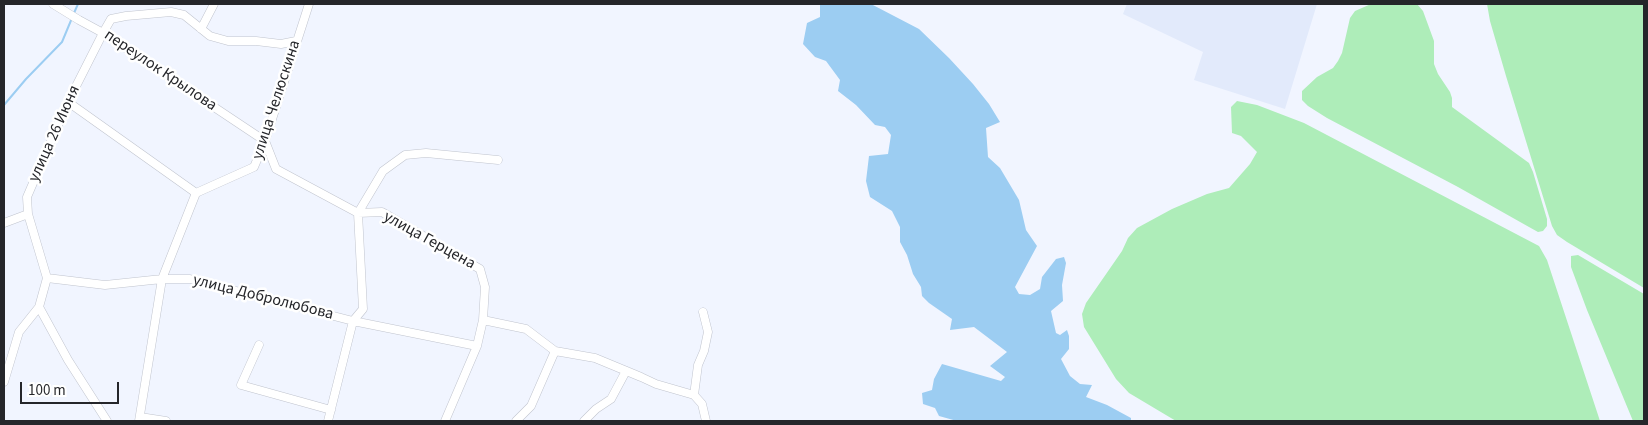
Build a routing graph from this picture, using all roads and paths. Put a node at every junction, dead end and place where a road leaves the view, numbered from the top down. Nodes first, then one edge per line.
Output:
1 (53, 4) edge
2 (214, 4) edge
3 (309, 4) edge
4 (201, 29) junction
5 (103, 32) junction
6 (296, 41) junction
7 (68, 102) junction
8 (265, 142) junction
9 (498, 160) dead end
10 (196, 193) junction
11 (358, 213) junction
12 (28, 214) junction
13 (4, 223) edge
14 (47, 278) junction
15 (162, 279) junction
16 (39, 307) junction
17 (703, 312) dead end
18 (483, 320) junction
19 (354, 321) junction
20 (259, 345) dead end
21 (478, 346) junction
22 (555, 351) junction
23 (626, 371) junction
24 (4, 382) edge
25 (694, 395) junction
26 (331, 410) junction
27 (140, 419) edge
28 (107, 421) edge
29 (166, 421) edge
30 (328, 421) edge
31 (446, 421) edge
32 (516, 421) edge
33 (584, 421) edge
34 (706, 421) edge

1 - 5 street, переулок Крылова
2 - 4 street
3 - 6 street, улица Челюскина
4 - 5 street
4 - 6 street
5 - 7 street, улица 26 Июня
5 - 8 street, переулок Крылова
6 - 8 street, улица Челюскина
7 - 10 street
7 - 12 street, улица 26 Июня
8 - 10 street, улица Челюскина
8 - 11 street
9 - 11 street, улица Герцена
10 - 15 street
11 - 18 street, улица Герцена
11 - 19 street
12 - 13 street
12 - 14 street
14 - 15 street, улица Добролюбова
14 - 16 street
15 - 19 street, улица Добролюбова
15 - 27 street
16 - 24 street
16 - 28 street
17 - 25 street
18 - 21 street, улица Герцена
18 - 22 street
19 - 21 street, улица Добролюбова
19 - 26 street
20 - 26 street
21 - 31 street, улица Герцена
22 - 23 street
22 - 32 street
23 - 25 street
23 - 33 street
25 - 34 street
26 - 30 street
27 - 29 street

